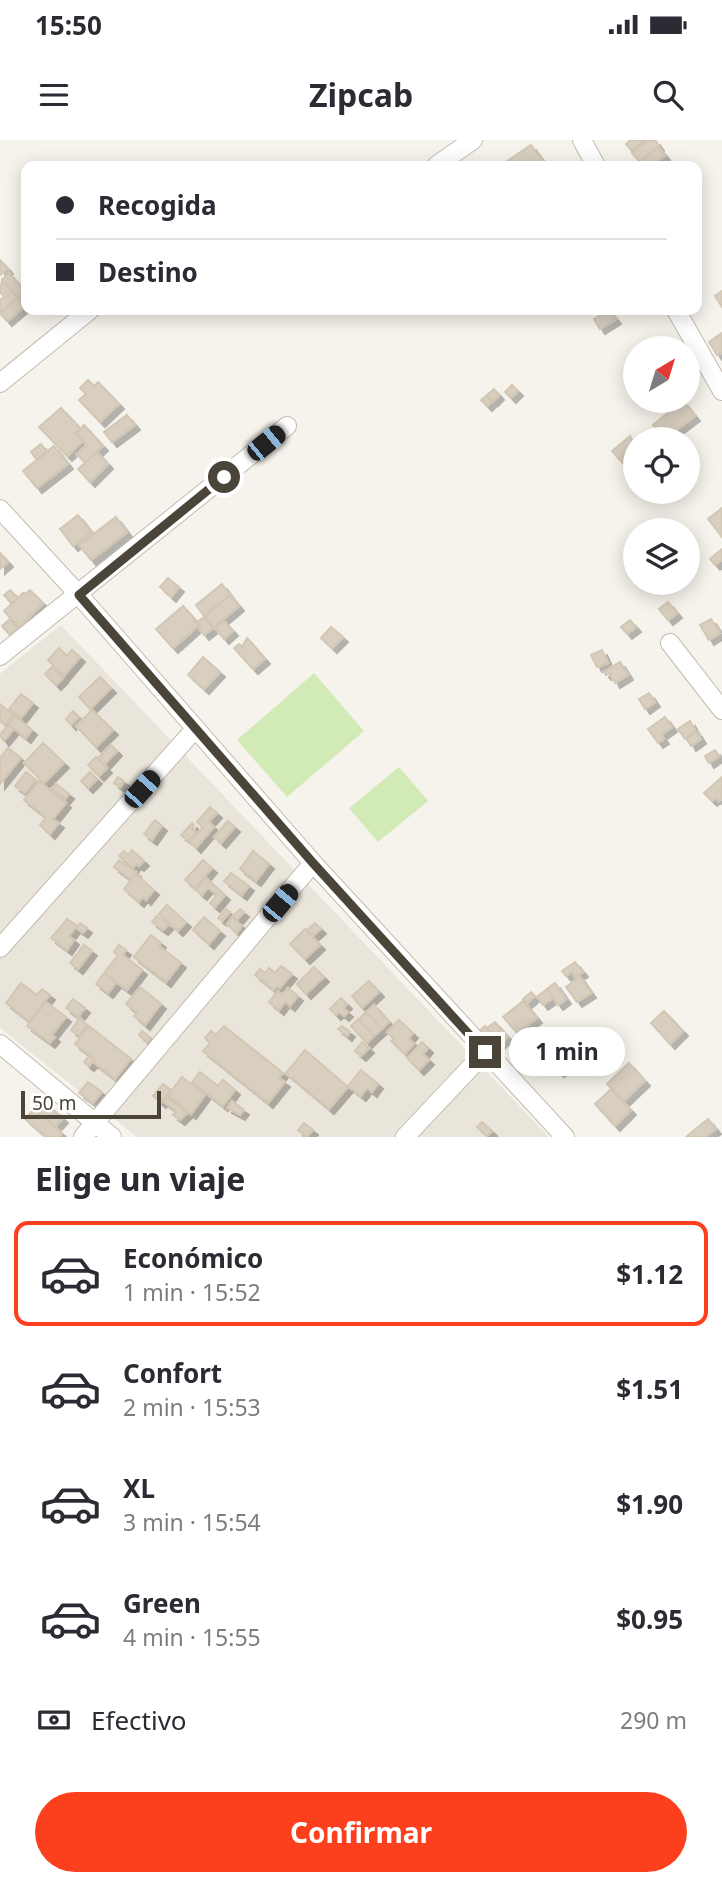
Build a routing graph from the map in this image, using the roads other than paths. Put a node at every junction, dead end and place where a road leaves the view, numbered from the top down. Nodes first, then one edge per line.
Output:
1 (472, 140) edge
2 (582, 140) edge
3 (443, 161) edge
4 (593, 161) edge
5 (84, 315) edge
6 (680, 315) edge
7 (0, 383) edge
8 (722, 391) edge
9 (286, 426) dead end
10 (0, 509) edge
11 (79, 595) junction
12 (670, 643) dead end
13 (0, 656) edge
14 (722, 710) edge
15 (195, 729) junction
16 (313, 863) junction
17 (0, 948) edge
18 (0, 1044) edge
19 (485, 1052) junction
20 (95, 1123) junction
21 (83, 1137) edge
22 (112, 1137) edge
23 (404, 1137) edge
24 (565, 1137) edge

1 - 3 street
2 - 4 street
5 - 7 street
6 - 8 street
9 - 11 street
10 - 11 street
11 - 13 street
11 - 15 street
12 - 14 street
15 - 16 street
15 - 17 street
16 - 19 street
16 - 20 street
18 - 20 street
19 - 23 street
19 - 24 street
20 - 21 street
20 - 22 street

